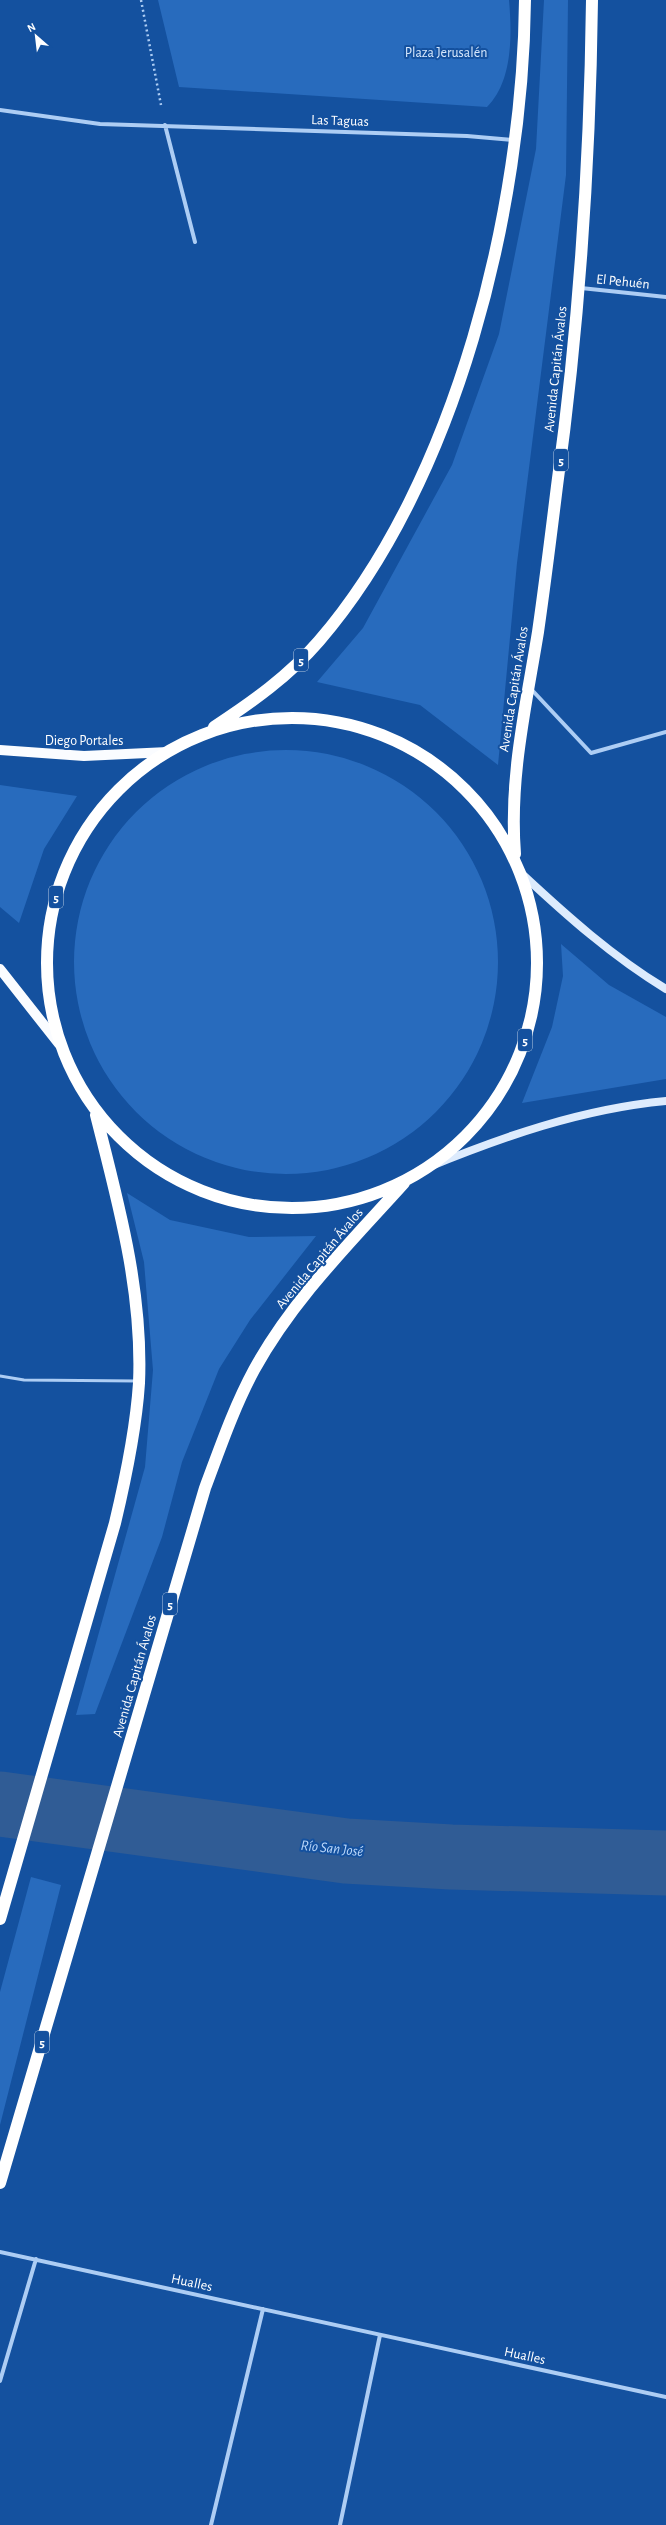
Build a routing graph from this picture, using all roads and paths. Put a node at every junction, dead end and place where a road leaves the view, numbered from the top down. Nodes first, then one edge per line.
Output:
1 (141, 0) edge
2 (525, 0) edge
3 (592, 0) edge
4 (0, 110) edge
5 (164, 125) junction
6 (514, 140) junction
7 (195, 242) dead end
8 (578, 287) junction
9 (666, 297) edge
10 (528, 686) junction
11 (666, 732) edge
12 (203, 734) junction
13 (0, 750) edge
14 (168, 752) junction
15 (515, 857) junction
16 (521, 873) junction
17 (0, 969) edge
18 (666, 988) edge
19 (59, 1044) junction
20 (666, 1101) edge
21 (95, 1112) junction
22 (424, 1169) junction
23 (407, 1180) junction
24 (0, 1376) edge
25 (139, 1381) junction
26 (0, 1919) edge
27 (0, 2183) edge
28 (0, 2252) edge
29 (36, 2259) junction
30 (263, 2309) junction
31 (380, 2335) junction
32 (0, 2381) edge
33 (666, 2397) edge
34 (211, 2525) edge
35 (340, 2525) edge

1 - 5 path
2 - 6 highway, 5
3 - 8 highway, Avenida Capitán Ávalos / 5
4 - 5 street, Las Taguas
5 - 6 street, Las Taguas
5 - 7 street
6 - 12 highway, 5
8 - 9 street, El Pehuén
8 - 10 highway, Avenida Capitán Ávalos / 5
10 - 11 street
10 - 15 highway, Avenida Capitán Ávalos / 5
12 - 14 highway, 5
12 - 15 highway
13 - 14 main road, Diego Portales
14 - 19 highway, 5
15 - 16 highway, 5
16 - 18 main road
16 - 22 highway, 5
17 - 19 main road
19 - 21 highway, 5
20 - 22 main road
21 - 23 highway
21 - 25 highway, 5
22 - 23 highway, 5
23 - 27 highway, Avenida Capitán Ávalos / 5
24 - 25 lane
25 - 26 highway, 5
28 - 29 street, Hualles
29 - 30 street, Hualles
29 - 32 street
30 - 31 street, Hualles
30 - 34 street
31 - 33 street, Hualles
31 - 35 street

